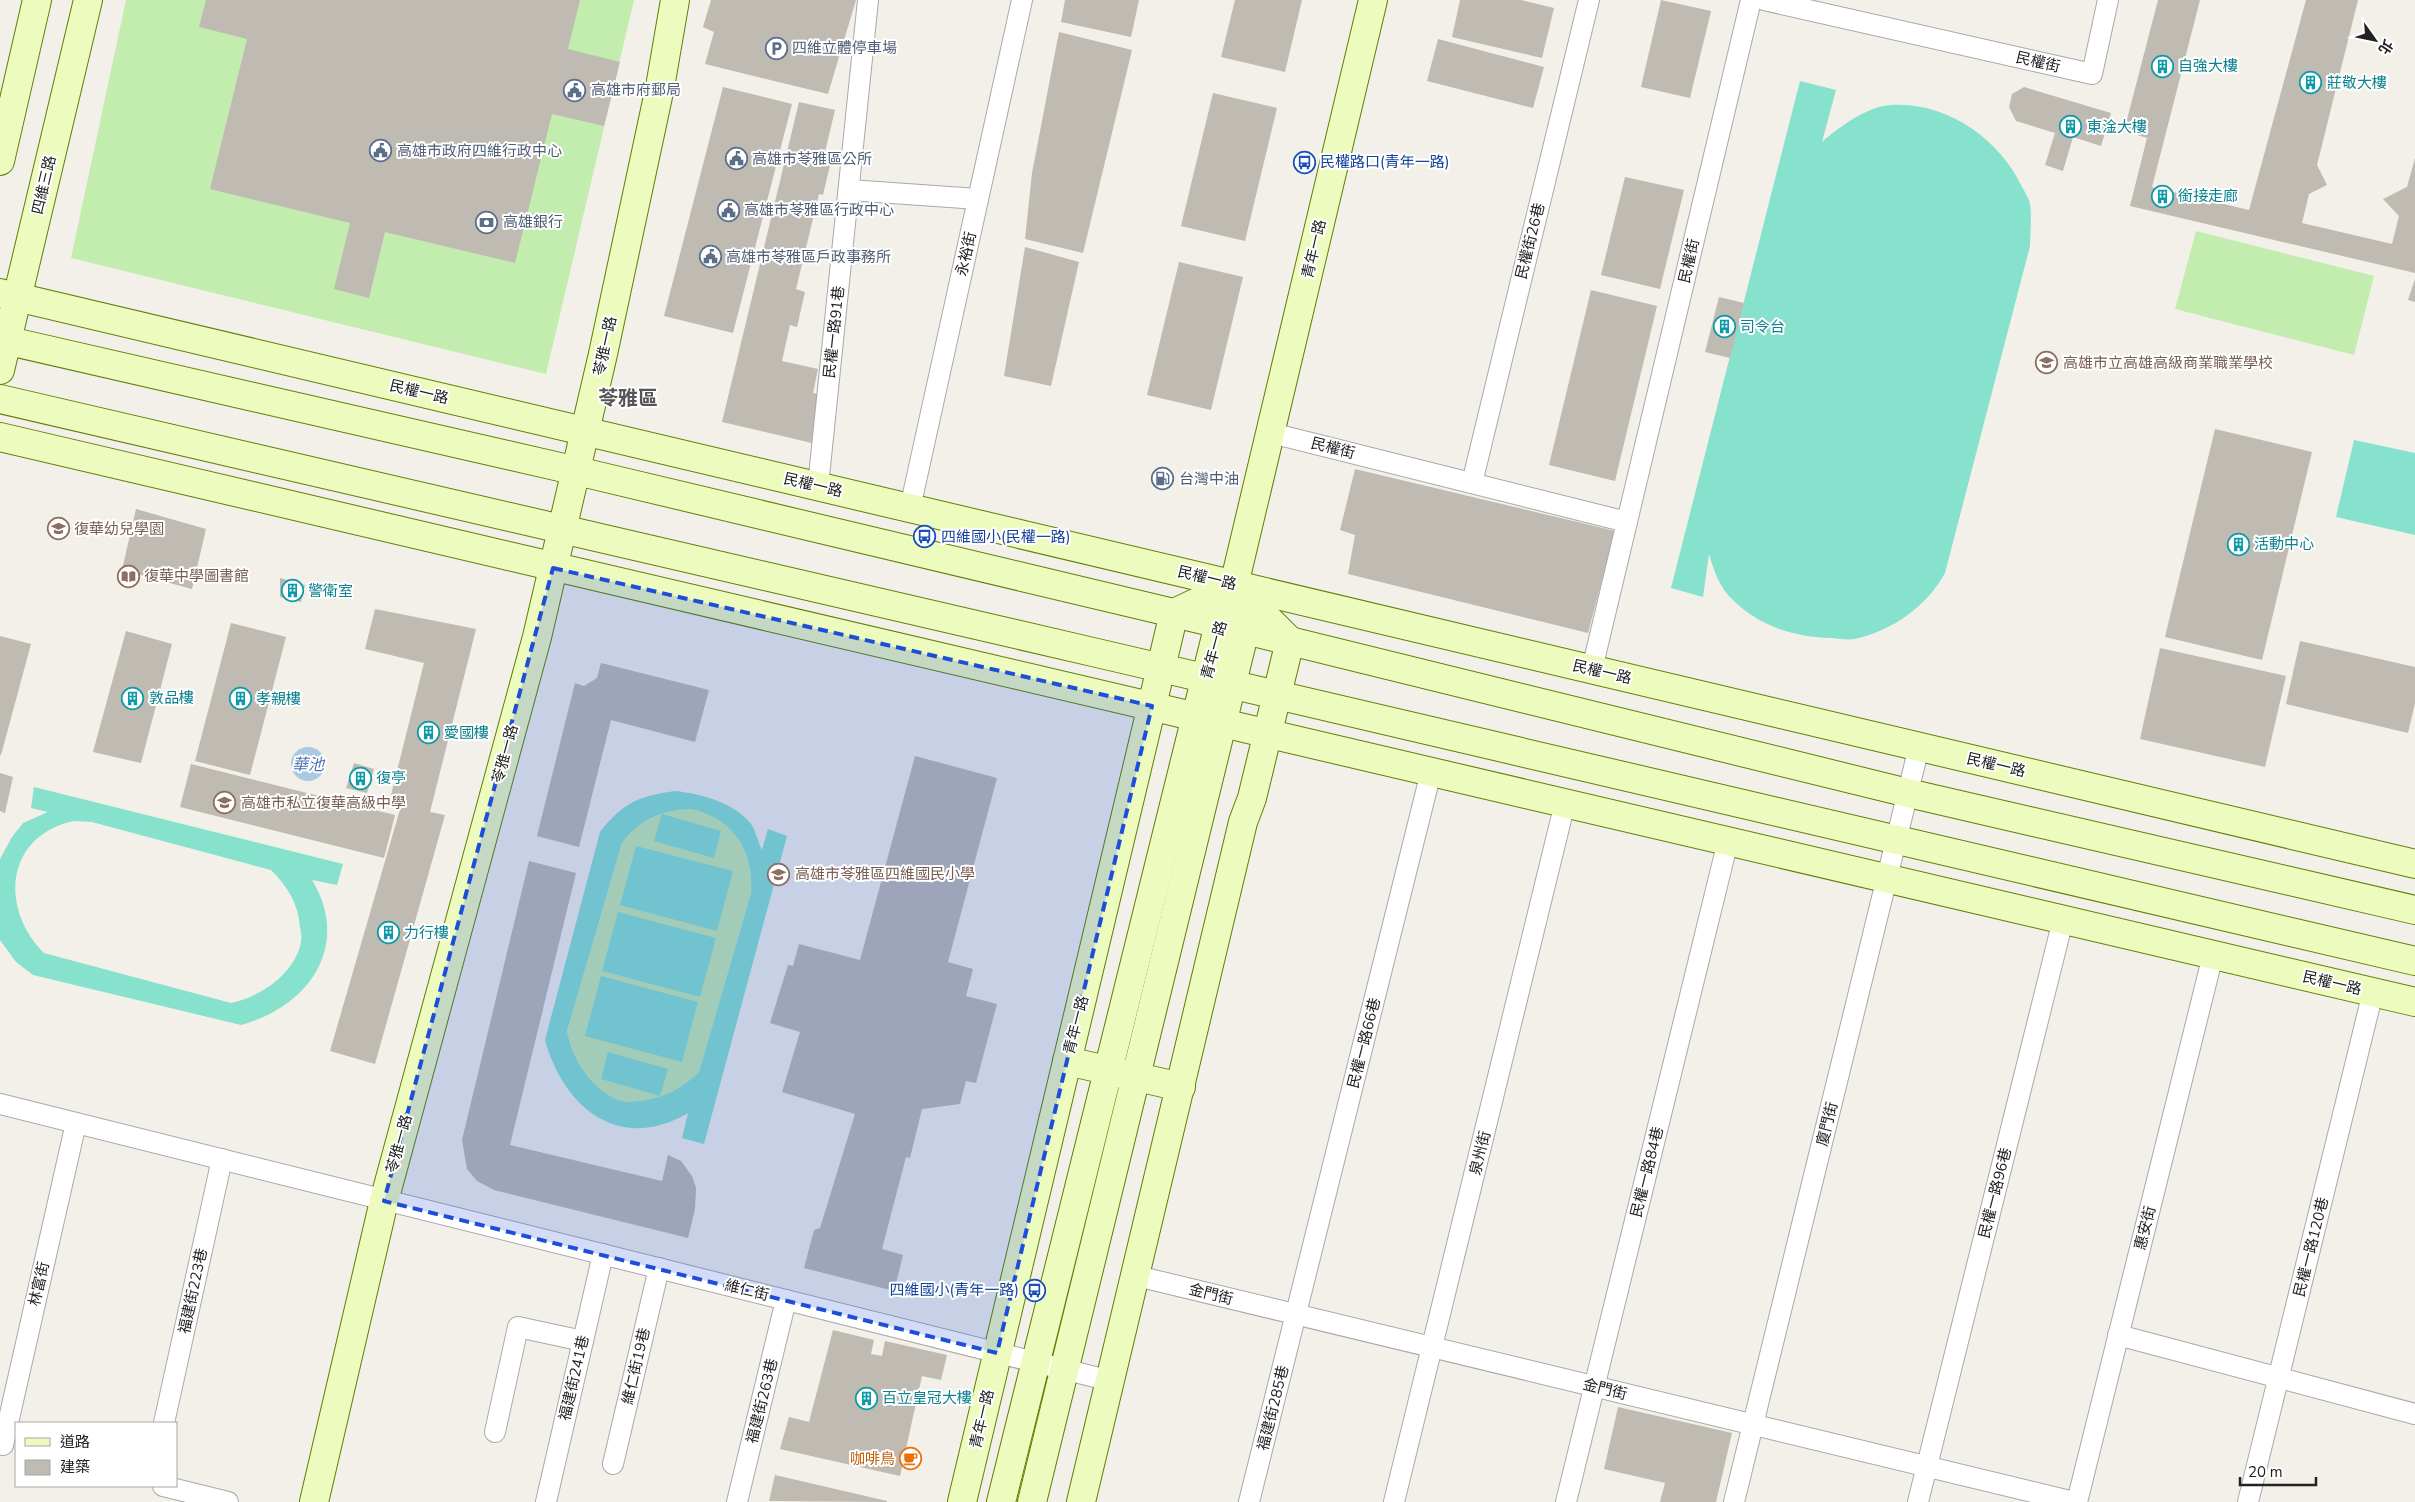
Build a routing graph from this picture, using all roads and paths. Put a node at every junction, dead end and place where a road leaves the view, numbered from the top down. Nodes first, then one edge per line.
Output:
1 (36, 0) edge
2 (88, 0) edge
3 (675, 0) edge
4 (868, 0) edge
5 (1022, 0) edge
6 (1373, 0) edge
7 (1589, 0) edge
8 (1751, 0) edge
9 (1764, 0) edge
10 (2108, 0) edge
11 (0, 160) edge
12 (849, 190) junction
13 (978, 200) junction
14 (9, 295) edge
15 (4, 340) edge
16 (0, 370) edge
17 (0, 399) edge
18 (586, 432) junction
19 (1271, 433) junction
20 (0, 436) edge
21 (577, 471) junction
22 (1472, 483) junction
23 (818, 486) junction
24 (910, 508) junction
25 (1627, 522) junction
26 (562, 531) junction
27 (553, 568) junction
28 (1234, 584) junction
29 (1174, 613) junction
30 (1232, 627) junction
31 (1290, 641) junction
32 (1162, 668) junction
33 (1592, 669) junction
34 (1219, 682) junction
35 (1276, 697) junction
36 (1152, 706) junction
37 (1196, 717) junction
38 (1222, 723) junction
39 (1267, 734) junction
40 (1920, 747) junction
41 (1431, 772) junction
42 (1908, 793) junction
43 (1565, 803) junction
44 (1898, 838) junction
45 (1728, 841) junction
46 (2415, 864) edge
47 (1888, 879) junction
48 (2415, 910) edge
49 (2063, 920) junction
50 (2213, 954) junction
51 (2415, 961) edge
52 (2372, 992) junction
53 (2415, 1002) edge
54 (1067, 1061) junction
55 (1109, 1071) junction
56 (1136, 1077) junction
57 (1181, 1087) junction
58 (0, 1104) edge
59 (76, 1123) junction
60 (222, 1159) junction
61 (384, 1201) junction
62 (603, 1254) junction
63 (659, 1268) junction
64 (1137, 1276) junction
65 (786, 1300) junction
66 (1296, 1314) junction
67 (2118, 1335) junction
68 (583, 1341) junction
69 (1432, 1347) junction
70 (998, 1353) junction
71 (1036, 1363) junction
72 (1064, 1370) junction
73 (2278, 1379) junction
74 (1111, 1382) junction
75 (1594, 1386) junction
76 (2415, 1414) edge
77 (164, 1422) edge
78 (1752, 1424) junction
79 (495, 1432) dead end
80 (6, 1446) edge
81 (613, 1464) dead end
82 (1927, 1467) junction
83 (167, 1487) edge
84 (228, 1502) edge
85 (314, 1502) edge
86 (546, 1502) edge
87 (737, 1502) edge
88 (962, 1502) edge
89 (1001, 1502) edge
90 (1032, 1502) edge
91 (1082, 1502) edge
92 (1249, 1502) edge
93 (1394, 1502) edge
94 (1566, 1502) edge
95 (1734, 1502) edge
96 (1918, 1502) edge
97 (2075, 1502) edge
98 (2248, 1502) edge

1 - 11 street
2 - 14 street, 四維三路
3 - 18 street, 苓雅一路
4 - 12 street, 民權一路91巷
5 - 13 street, 永裕街
6 - 19 street, 青年一路
7 - 22 street, 民權街26巷
8 - 25 street, 民權街
9 - 10 street, 民權街
12 - 13 street
12 - 23 street, 民權一路91巷
13 - 24 street, 永裕街
14 - 15 street, 四維三路
14 - 18 street, 民權一路
15 - 16 street, 四維三路
15 - 21 street
17 - 26 street
18 - 21 street, 苓雅一路
18 - 23 street, 民權一路
19 - 22 street, 民權街
19 - 28 street, 青年一路
20 - 27 street, 民權一路
21 - 26 street, 苓雅一路
21 - 29 street
22 - 25 street, 民權街
23 - 24 street, 民權一路
24 - 28 street, 民權一路
25 - 33 street, 民權街
26 - 27 street, 苓雅一路
26 - 32 street
27 - 36 street, 民權一路
27 - 61 street, 苓雅一路
28 - 29 street, 青年一路
28 - 30 street, 青年一路
28 - 31 street
28 - 33 street, 民權一路
29 - 30 street
29 - 32 street, 青年一路
30 - 31 street
30 - 34 street, 青年一路
31 - 35 street
31 - 42 street
32 - 34 street
32 - 36 street, 青年一路
33 - 40 street, 民權一路
34 - 35 street
34 - 37 street, 青年一路
34 - 38 street, 青年一路
35 - 39 street
35 - 44 street
36 - 37 street, 民權一路
36 - 54 street, 青年一路
37 - 38 street, 民權一路
37 - 55 street, 青年一路
38 - 39 street, 民權一路
38 - 56 street, 青年一路
39 - 41 street, 民權一路
39 - 57 street
40 - 42 street, 廈門街
40 - 46 street, 民權一路
41 - 43 street, 民權一路
41 - 66 street, 民權一路66巷
42 - 44 street, 廈門街
42 - 48 street
43 - 45 street, 民權一路
43 - 69 street, 泉州街
44 - 47 street, 廈門街
44 - 51 street
45 - 47 street, 民權一路
45 - 75 street, 民權一路84巷
47 - 49 street, 民權一路
47 - 78 street, 廈門街
49 - 50 street, 民權一路
49 - 82 street, 民權一路96巷
50 - 52 street, 民權一路
50 - 67 street, 惠安街
52 - 53 street, 民權一路
52 - 73 street, 民權一路120巷
54 - 55 street
54 - 70 street, 青年一路
55 - 56 street
55 - 71 street, 青年一路
56 - 57 street
56 - 72 street, 青年一路
57 - 64 street
58 - 59 street, 維仁街
59 - 60 street, 維仁街
59 - 80 street, 林富街
60 - 61 street, 維仁街
60 - 77 street, 福建街223巷
61 - 62 street, 維仁街
61 - 85 street, 苓雅一路
62 - 63 street, 維仁街
62 - 68 street, 福建街241巷
63 - 65 street, 維仁街
63 - 81 street, 維仁街19巷
64 - 66 street, 金門街
64 - 74 street
65 - 70 street, 維仁街
65 - 87 street, 福建街263巷
66 - 69 street, 金門街
66 - 92 street, 福建街285巷
67 - 73 street
67 - 97 street, 惠安街
68 - 79 street
68 - 86 street, 福建街241巷
69 - 75 street, 金門街
69 - 93 street, 泉州街
70 - 71 street, 維仁街
70 - 88 street, 青年一路
71 - 72 street, 維仁街
71 - 89 street, 青年一路
72 - 74 street, 維仁街
72 - 90 street, 青年一路
73 - 76 street
73 - 98 street, 民權一路120巷
74 - 91 street
75 - 78 street, 金門街
75 - 94 street, 民權一路84巷
78 - 82 street, 金門街
78 - 95 street, 廈門街
82 - 96 street, 民權一路96巷
82 - 97 street, 金門街
83 - 84 street

